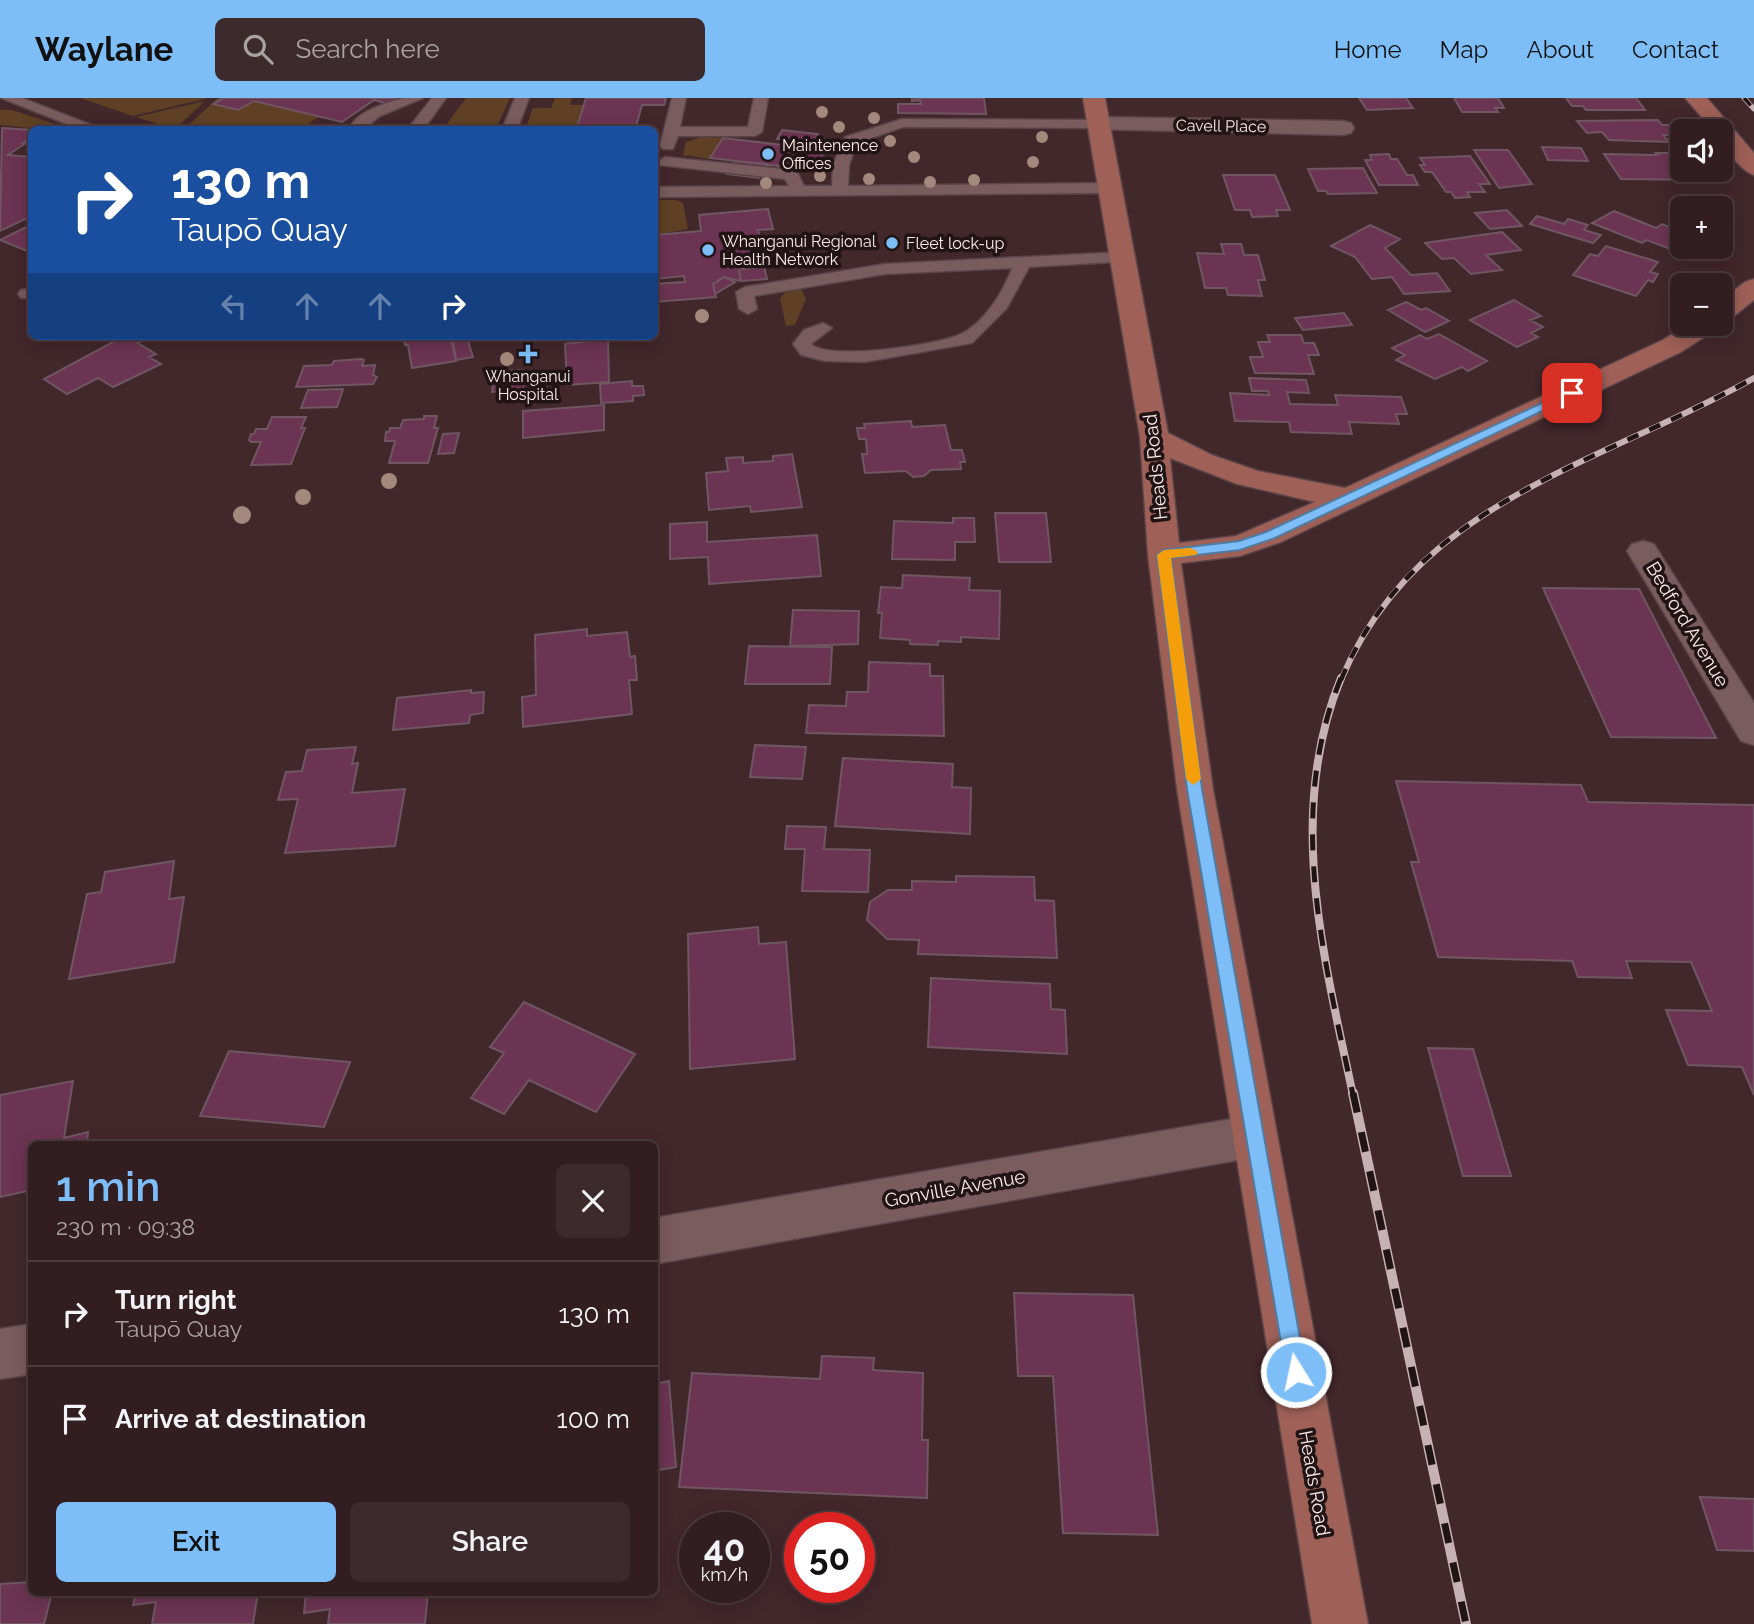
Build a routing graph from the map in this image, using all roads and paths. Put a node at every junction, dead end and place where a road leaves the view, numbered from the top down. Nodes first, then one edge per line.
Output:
1 (8, 98) edge
2 (416, 98) edge
3 (439, 98) edge
4 (522, 98) edge
5 (679, 98) edge
6 (761, 98) edge
7 (1094, 98) edge
8 (1696, 98) edge
9 (1099, 124) junction
10 (86, 126) edge
11 (357, 126) edge
12 (418, 126) edge
13 (511, 126) edge
14 (1343, 128) dead end
15 (671, 131) junction
16 (665, 162) junction
17 (1754, 168) edge
18 (658, 185) edge
19 (1111, 188) junction
20 (776, 191) junction
21 (799, 191) junction
22 (840, 191) junction
23 (658, 192) edge
24 (781, 210) dead end
25 (1125, 257) junction
26 (1022, 261) junction
27 (1754, 287) edge
28 (1733, 304) edge
29 (748, 309) dead end
30 (823, 328) dead end
31 (1687, 336) edge
32 (1154, 437) junction
33 (1347, 498) junction
34 (1643, 551) dead end
35 (1164, 555) junction
36 (1754, 733) edge
37 (1255, 1136) junction
38 (658, 1240) edge
39 (28, 1350) edge
40 (0, 1354) edge
41 (1340, 1624) edge

1 - 10 lane
2 - 11 lane
3 - 12 lane
4 - 13 lane
5 - 15 lane
6 - 15 lane
7 - 9 main road, Heads Road
8 - 17 main road
9 - 14 street, Cavell Place
9 - 19 main road, Heads Road
9 - 22 lane
15 - 16 lane
16 - 18 lane
16 - 21 lane
19 - 22 lane
19 - 25 main road, Heads Road
20 - 21 lane
20 - 23 lane
20 - 24 lane
21 - 22 lane
25 - 26 lane
25 - 32 main road, Heads Road
26 - 29 lane
26 - 30 lane
27 - 28 main road
31 - 33 main road
32 - 33 main road
32 - 35 main road, Heads Road
33 - 35 main road
34 - 36 street, Bedford Avenue
35 - 37 main road, Heads Road
37 - 38 street, Gonville Avenue
37 - 41 main road, Heads Road
39 - 40 street

